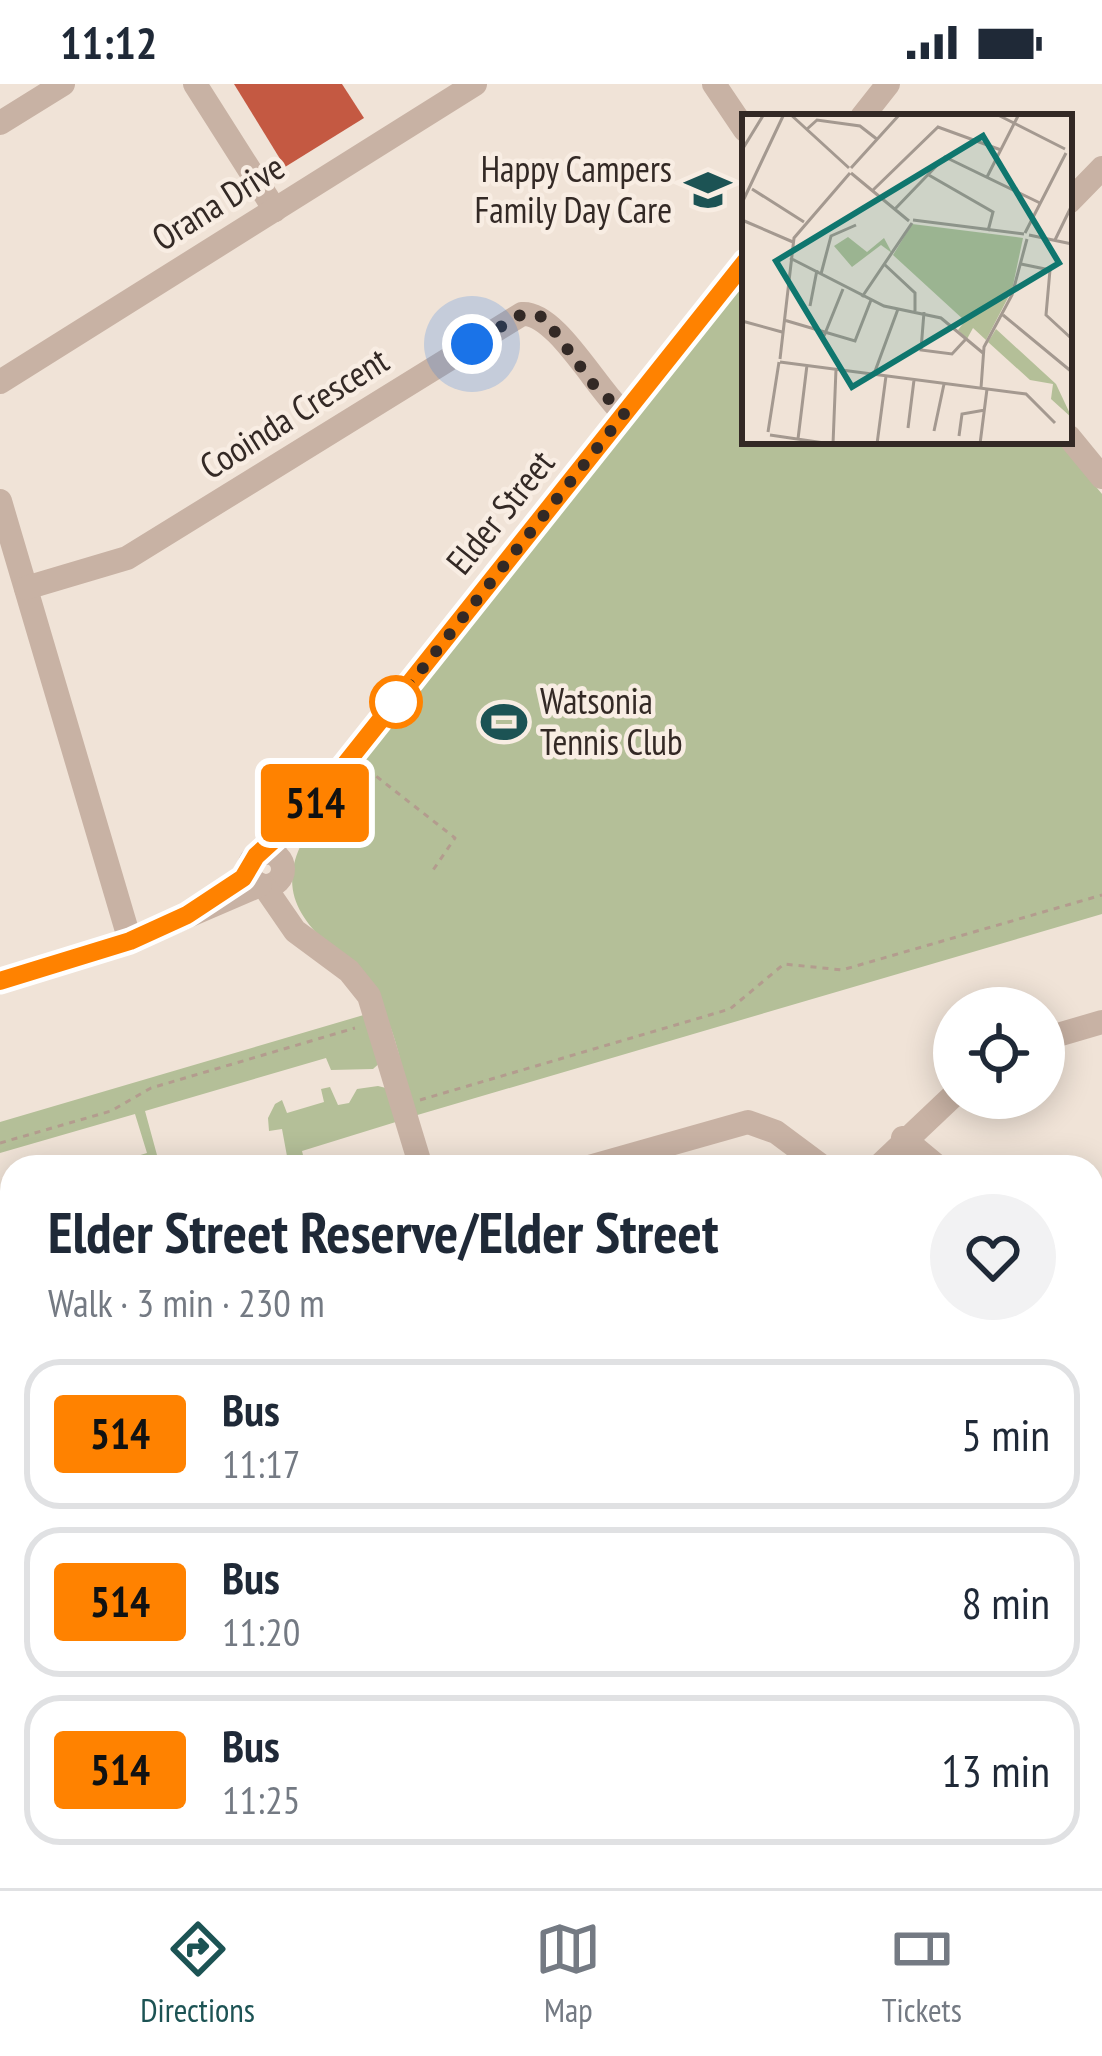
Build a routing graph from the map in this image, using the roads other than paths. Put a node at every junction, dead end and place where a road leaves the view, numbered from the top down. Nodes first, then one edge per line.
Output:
1 (63, 84) edge
2 (195, 84) edge
3 (475, 84) edge
4 (714, 84) edge
5 (888, 84) edge
6 (864, 114) edge
7 (0, 123) edge
8 (742, 126) edge
9 (1102, 169) edge
10 (1072, 199) edge
11 (274, 210) junction
12 (742, 267) edge
13 (0, 382) edge
14 (624, 414) junction
15 (1072, 441) edge
16 (1102, 477) edge
17 (0, 501) edge
18 (26, 588) junction
19 (267, 873) junction
20 (130, 941) junction
21 (0, 980) edge
22 (1102, 1022) edge
23 (1065, 1033) edge
24 (933, 1113) edge
25 (903, 1138) junction
26 (417, 1155) edge
27 (632, 1155) edge
28 (807, 1155) edge
29 (888, 1155) edge
30 (924, 1155) edge

1 - 7 street
2 - 11 street
3 - 11 street, Orana Drive
4 - 8 street
5 - 6 street
9 - 10 street
11 - 13 street, Orana Drive
12 - 14 street, Elder Street
14 - 18 street, Cooinda Crescent
14 - 19 street, Elder Street
15 - 16 street
17 - 18 street
18 - 20 street
19 - 20 street
19 - 26 street
20 - 21 street
22 - 23 street
24 - 25 street
25 - 29 street
25 - 30 street
27 - 28 street

